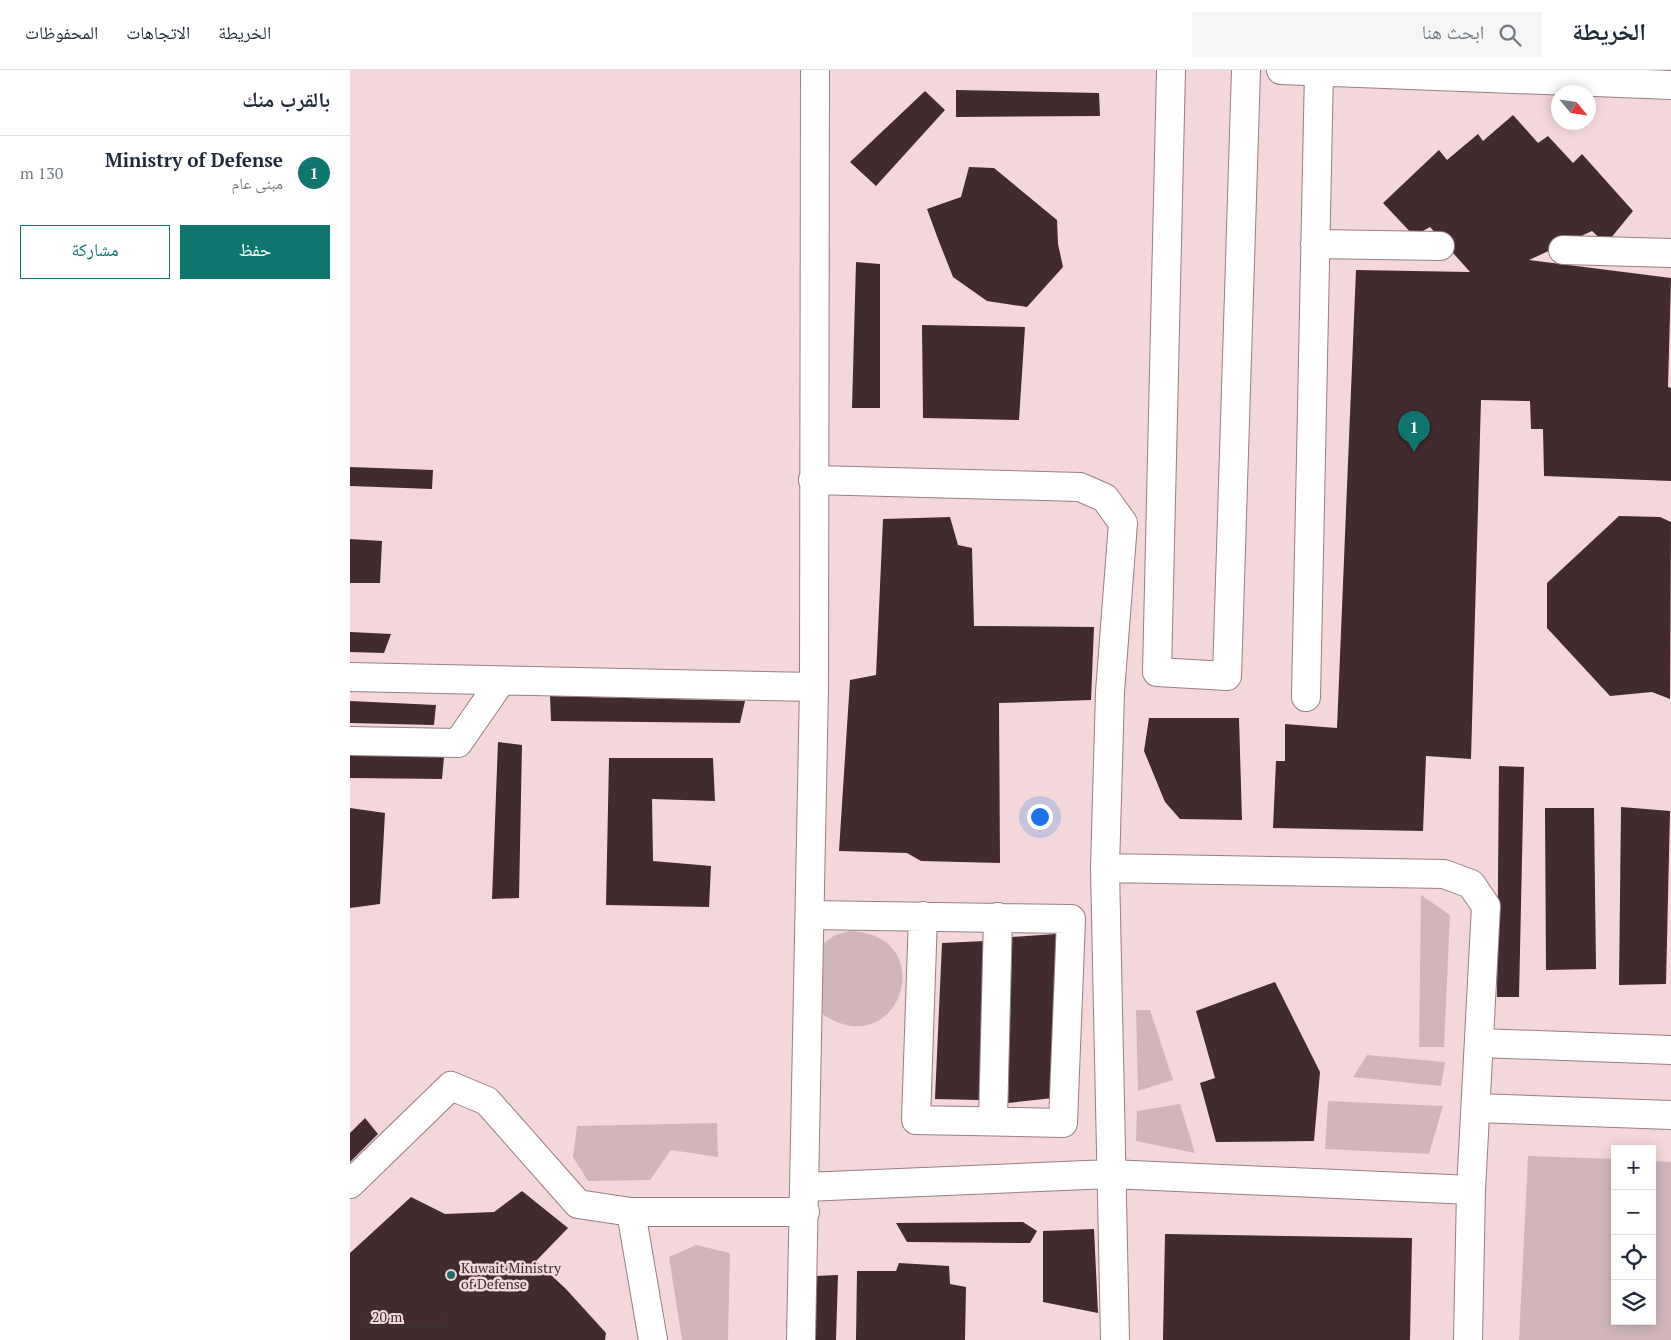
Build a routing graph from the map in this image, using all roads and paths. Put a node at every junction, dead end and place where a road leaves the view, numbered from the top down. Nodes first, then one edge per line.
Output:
1 (814, 70) edge
2 (1171, 70) edge
3 (1246, 70) edge
4 (1281, 70) edge
5 (1318, 71) edge
6 (1671, 84) edge
7 (1315, 244) junction
8 (1440, 246) dead end
9 (1563, 250) dead end
10 (1671, 253) edge
11 (813, 480) junction
12 (350, 677) edge
13 (501, 681) junction
14 (814, 687) junction
15 (1306, 697) dead end
16 (350, 741) edge
17 (1105, 868) junction
18 (810, 915) junction
19 (923, 916) junction
20 (998, 917) junction
21 (1480, 1043) junction
22 (1671, 1050) edge
23 (1476, 1108) junction
24 (1671, 1115) edge
25 (993, 1121) junction
26 (1110, 1174) junction
27 (350, 1184) edge
28 (1470, 1190) junction
29 (805, 1199) junction
30 (631, 1212) junction
31 (653, 1340) edge
32 (801, 1340) edge
33 (1115, 1340) edge
34 (1468, 1340) edge

1 - 11 lane
2 - 3 lane
4 - 5 lane
5 - 6 lane
5 - 7 lane
7 - 8 lane
7 - 15 lane
9 - 10 lane
11 - 14 lane
11 - 17 lane
12 - 13 lane
13 - 14 lane
13 - 16 lane
14 - 18 lane
17 - 21 lane
17 - 26 lane
18 - 19 lane
18 - 29 lane
19 - 20 lane
19 - 25 lane
20 - 25 lane
20 - 25 lane
21 - 22 lane
21 - 23 lane
23 - 24 lane
23 - 28 lane
26 - 28 lane
26 - 29 lane
26 - 33 lane
27 - 30 lane
28 - 34 lane
29 - 30 lane
29 - 32 lane
30 - 31 lane

